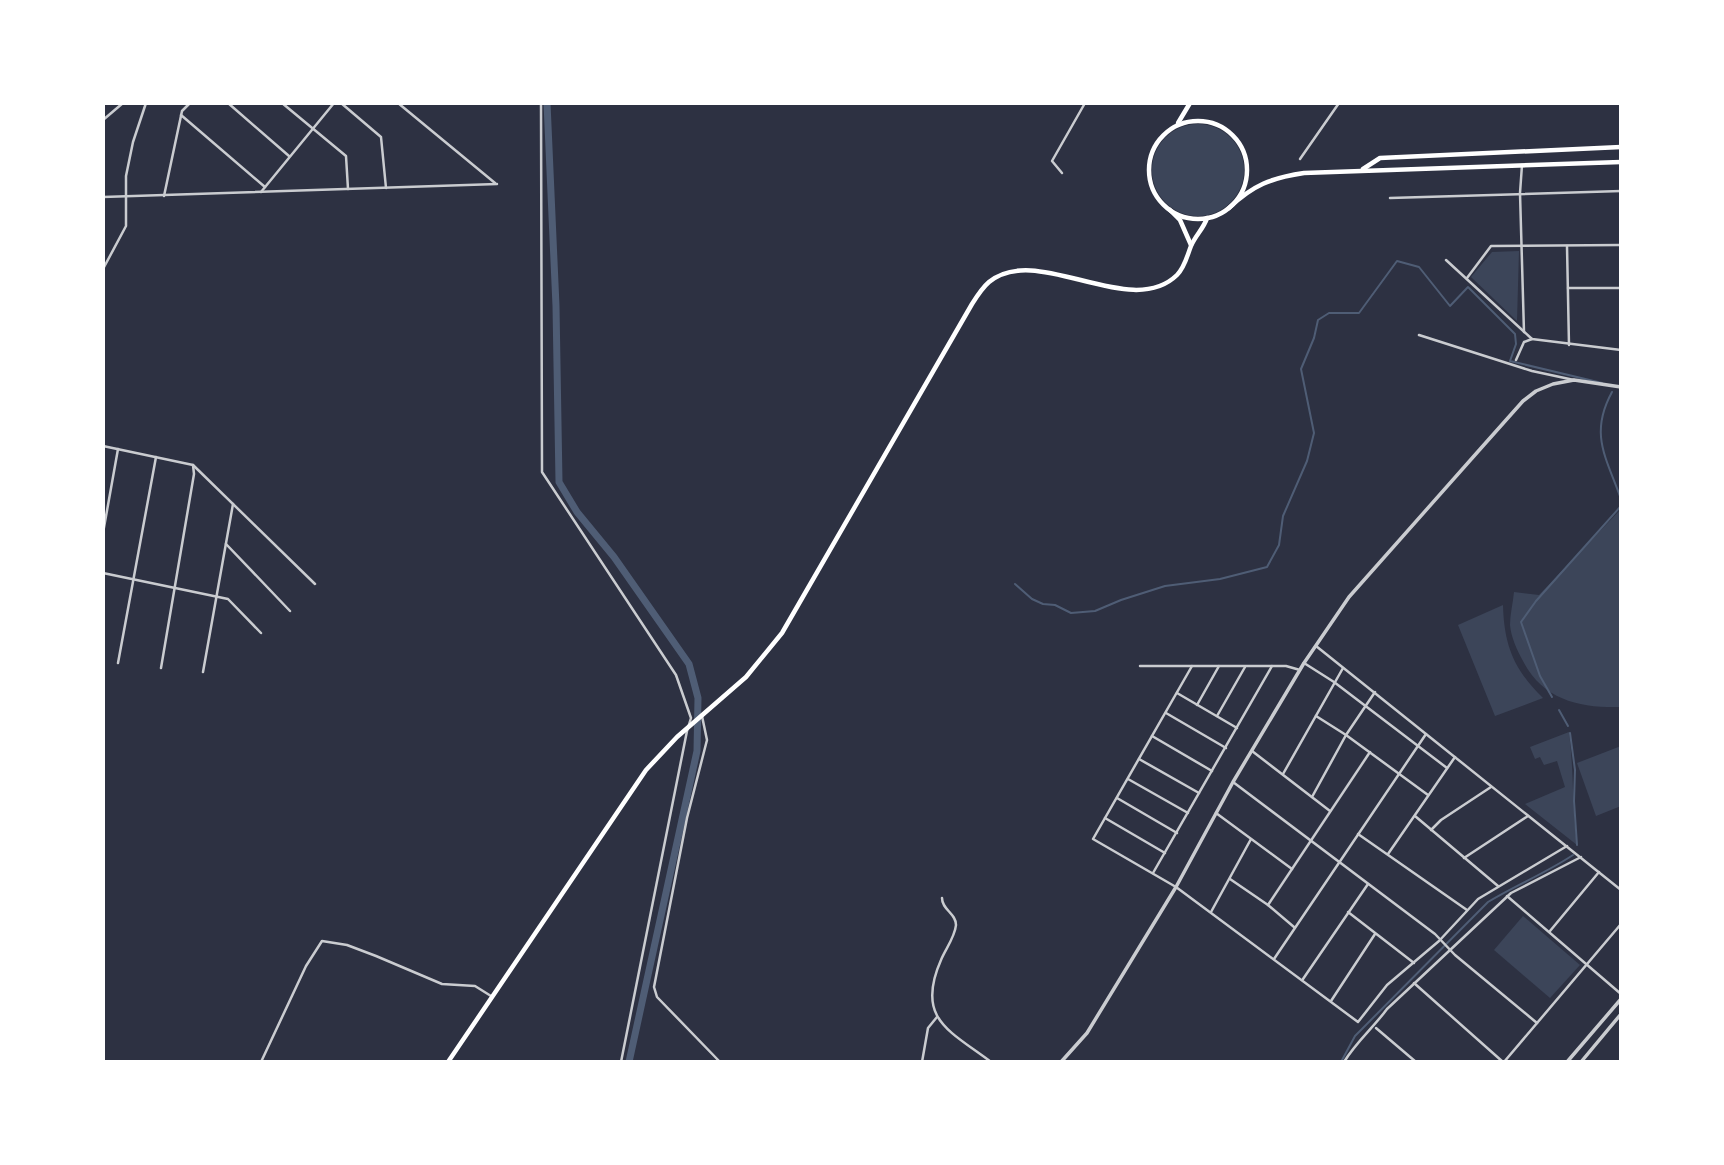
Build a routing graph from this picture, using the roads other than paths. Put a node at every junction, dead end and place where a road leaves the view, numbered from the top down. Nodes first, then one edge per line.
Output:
1 (123, 103) edge
2 (146, 103) edge
3 (190, 103) edge
4 (228, 103) edge
5 (282, 103) edge
6 (334, 103) edge
7 (341, 103) edge
8 (398, 103) edge
9 (541, 103) edge
10 (1085, 103) edge
11 (1190, 103) edge
12 (1339, 103) edge
13 (181, 115) junction
14 (103, 120) edge
15 (1174, 127) junction
16 (313, 129) junction
17 (1621, 147) edge
18 (290, 157) junction
19 (1300, 159) dead end
20 (1621, 162) edge
21 (1522, 165) junction
22 (1361, 171) junction
23 (1062, 173) dead end
24 (265, 187) junction
25 (386, 188) junction
26 (348, 189) junction
27 (1621, 191) edge
28 (261, 192) junction
29 (1520, 193) junction
30 (164, 196) junction
31 (103, 197) edge
32 (124, 197) junction
33 (1390, 198) dead end
34 (1229, 208) junction
35 (1170, 210) junction
36 (1207, 218) junction
37 (1567, 245) junction
38 (1621, 245) edge
39 (1191, 246) junction
40 (1522, 246) junction
41 (1446, 260) dead end
42 (103, 269) edge
43 (1467, 278) junction
44 (1568, 288) junction
45 (1621, 288) edge
46 (1524, 332) junction
47 (1419, 335) dead end
48 (1532, 339) junction
49 (1569, 345) junction
50 (1621, 350) edge
51 (1516, 360) dead end
52 (1574, 380) junction
53 (1621, 387) edge
54 (103, 446) edge
55 (118, 449) junction
56 (156, 457) junction
57 (193, 465) junction
58 (233, 504) junction
59 (103, 533) edge
60 (226, 544) junction
61 (103, 573) edge
62 (133, 579) junction
63 (315, 584) dead end
64 (175, 588) junction
65 (216, 596) junction
66 (290, 611) dead end
67 (261, 633) dead end
68 (1317, 646) junction
69 (118, 663) dead end
70 (1304, 663) junction
71 (1140, 666) dead end
72 (1192, 666) junction
73 (1219, 666) junction
74 (1245, 666) junction
75 (1272, 666) junction
76 (161, 668) dead end
77 (1343, 668) junction
78 (1300, 670) junction
79 (203, 672) dead end
80 (1334, 682) junction
81 (1375, 692) junction
82 (1177, 693) junction
83 (1197, 705) junction
84 (1365, 705) junction
85 (1166, 713) junction
86 (701, 716) junction
87 (1217, 716) junction
88 (1316, 716) junction
89 (690, 726) junction
90 (1237, 728) junction
91 (1426, 734) junction
92 (1346, 735) junction
93 (1152, 736) junction
94 (1419, 745) junction
95 (1226, 748) junction
96 (1252, 751) junction
97 (1370, 752) junction
98 (1455, 757) junction
99 (1139, 759) junction
100 (1447, 768) junction
101 (1212, 771) junction
102 (1283, 774) junction
103 (1399, 774) junction
104 (1128, 779) junction
105 (1233, 782) junction
106 (1491, 786) junction
107 (1199, 793) junction
108 (1429, 795) junction
109 (1312, 797) junction
110 (1117, 798) junction
111 (1330, 811) junction
112 (1188, 813) junction
113 (1216, 813) junction
114 (1415, 815) junction
115 (1528, 816) junction
116 (1105, 818) junction
117 (1431, 830) junction
118 (1177, 833) junction
119 (1359, 834) junction
120 (1251, 839) junction
121 (1311, 840) junction
122 (1566, 846) junction
123 (1165, 853) junction
124 (1388, 854) junction
125 (1581, 857) junction
126 (1464, 858) junction
127 (1339, 862) junction
128 (1292, 869) junction
129 (1599, 872) junction
130 (1153, 873) junction
131 (1229, 878) junction
132 (1367, 884) junction
133 (1498, 886) junction
134 (1177, 887) junction
135 (1621, 890) edge
136 (1507, 896) junction
137 (942, 898) dead end
138 (1268, 905) junction
139 (1467, 910) junction
140 (1211, 912) junction
141 (1348, 912) junction
142 (1621, 924) edge
143 (1294, 927) junction
144 (1550, 932) junction
145 (1376, 933) junction
146 (1440, 942) junction
147 (1448, 948) junction
148 (1274, 959) junction
149 (1414, 964) junction
150 (1586, 964) junction
151 (1302, 980) junction
152 (1414, 982) junction
153 (492, 997) junction
154 (1621, 997) edge
155 (1331, 1001) junction
156 (1621, 1014) edge
157 (937, 1017) junction
158 (1537, 1023) junction
159 (1374, 1027) junction
160 (261, 1062) edge
161 (448, 1062) edge
162 (621, 1062) edge
163 (720, 1062) edge
164 (922, 1062) edge
165 (991, 1062) edge
166 (1061, 1062) edge
167 (1344, 1062) edge
168 (1416, 1062) edge
169 (1504, 1062) edge
170 (1567, 1062) edge
171 (1581, 1062) edge

1 - 14 street
2 - 32 street
3 - 13 street
4 - 18 street
5 - 16 street
6 - 16 street
7 - 25 street
8 - 25 street
9 - 89 street
10 - 23 street
11 - 15 main road
12 - 19 street
13 - 24 street
13 - 30 street
15 - 34 main road
15 - 35 main road
16 - 18 street
16 - 26 street
17 - 22 main road
18 - 24 street
20 - 21 main road
21 - 22 main road
21 - 29 street
22 - 34 main road
24 - 28 street
25 - 26 street
26 - 28 street
27 - 29 street
28 - 30 street
29 - 33 street
29 - 40 street
30 - 32 street
31 - 32 street
32 - 42 street
34 - 36 main road
35 - 36 main road
35 - 39 main road
36 - 39 main road
37 - 38 street
37 - 40 street
37 - 44 street
39 - 86 main road
40 - 43 street
40 - 46 street
41 - 43 street
43 - 46 street
44 - 45 street
44 - 49 street
46 - 48 street
47 - 52 street
48 - 49 street
48 - 51 street
49 - 50 street
52 - 53 street
52 - 68 street
54 - 55 street
55 - 56 street
55 - 59 street
56 - 57 street
56 - 62 street
57 - 58 street
57 - 64 street
58 - 60 street
58 - 63 street
60 - 65 street
60 - 66 street
61 - 62 street
62 - 64 street
62 - 69 street
64 - 65 street
64 - 76 street
65 - 67 street
65 - 79 street
68 - 70 street
68 - 77 street
70 - 78 street
70 - 80 street
71 - 72 street
72 - 73 street
72 - 82 street
73 - 74 street
73 - 83 street
74 - 75 street
74 - 87 street
75 - 78 street
75 - 90 street
77 - 80 street
77 - 81 street
78 - 96 street
80 - 84 street
80 - 88 street
81 - 84 street
81 - 91 street
82 - 83 street
82 - 85 street
83 - 87 street
84 - 92 street
84 - 94 street
85 - 93 street
85 - 95 street
86 - 89 main road
86 - 163 street
87 - 90 street
88 - 92 street
88 - 102 street
89 - 153 main road
89 - 162 street
90 - 95 street
91 - 94 street
91 - 98 street
92 - 97 street
92 - 109 street
93 - 99 street
93 - 101 street
94 - 100 street
94 - 103 street
95 - 101 street
96 - 102 street
96 - 105 street
97 - 103 street
97 - 111 street
98 - 100 street
98 - 106 street
99 - 104 street
99 - 107 street
100 - 108 street
101 - 107 street
102 - 109 street
103 - 108 street
103 - 119 street
104 - 110 street
104 - 112 street
105 - 113 street
105 - 121 street
106 - 115 street
106 - 117 street
107 - 112 street
108 - 114 street
109 - 111 street
110 - 116 street
110 - 118 street
111 - 121 street
112 - 118 street
113 - 120 street
113 - 134 street
114 - 117 street
114 - 124 street
115 - 122 street
115 - 126 street
116 - 123 street
116 - 130 street
117 - 126 street
118 - 123 street
119 - 124 street
119 - 127 street
120 - 128 street
120 - 131 street
121 - 127 street
121 - 128 street
122 - 125 street
122 - 133 street
123 - 130 street
124 - 139 street
125 - 129 street
125 - 136 street
126 - 133 street
127 - 132 street
127 - 143 street
128 - 138 street
129 - 135 street
129 - 144 street
130 - 134 street
131 - 138 street
131 - 140 street
132 - 141 street
132 - 146 street
133 - 139 street
134 - 140 street
134 - 166 street
136 - 144 street
136 - 147 street
137 - 157 street
138 - 143 street
139 - 146 street
140 - 148 street
141 - 145 street
141 - 151 street
142 - 150 street
143 - 148 street
144 - 150 street
145 - 149 street
145 - 155 street
146 - 147 street
146 - 149 street
147 - 152 street
147 - 158 street
148 - 151 street
149 - 155 street
150 - 154 street
150 - 158 street
151 - 155 street
152 - 159 street
152 - 169 street
153 - 160 street
153 - 161 main road
154 - 170 street
156 - 171 street
157 - 164 street
157 - 165 street
158 - 169 street
159 - 167 street
159 - 168 street

